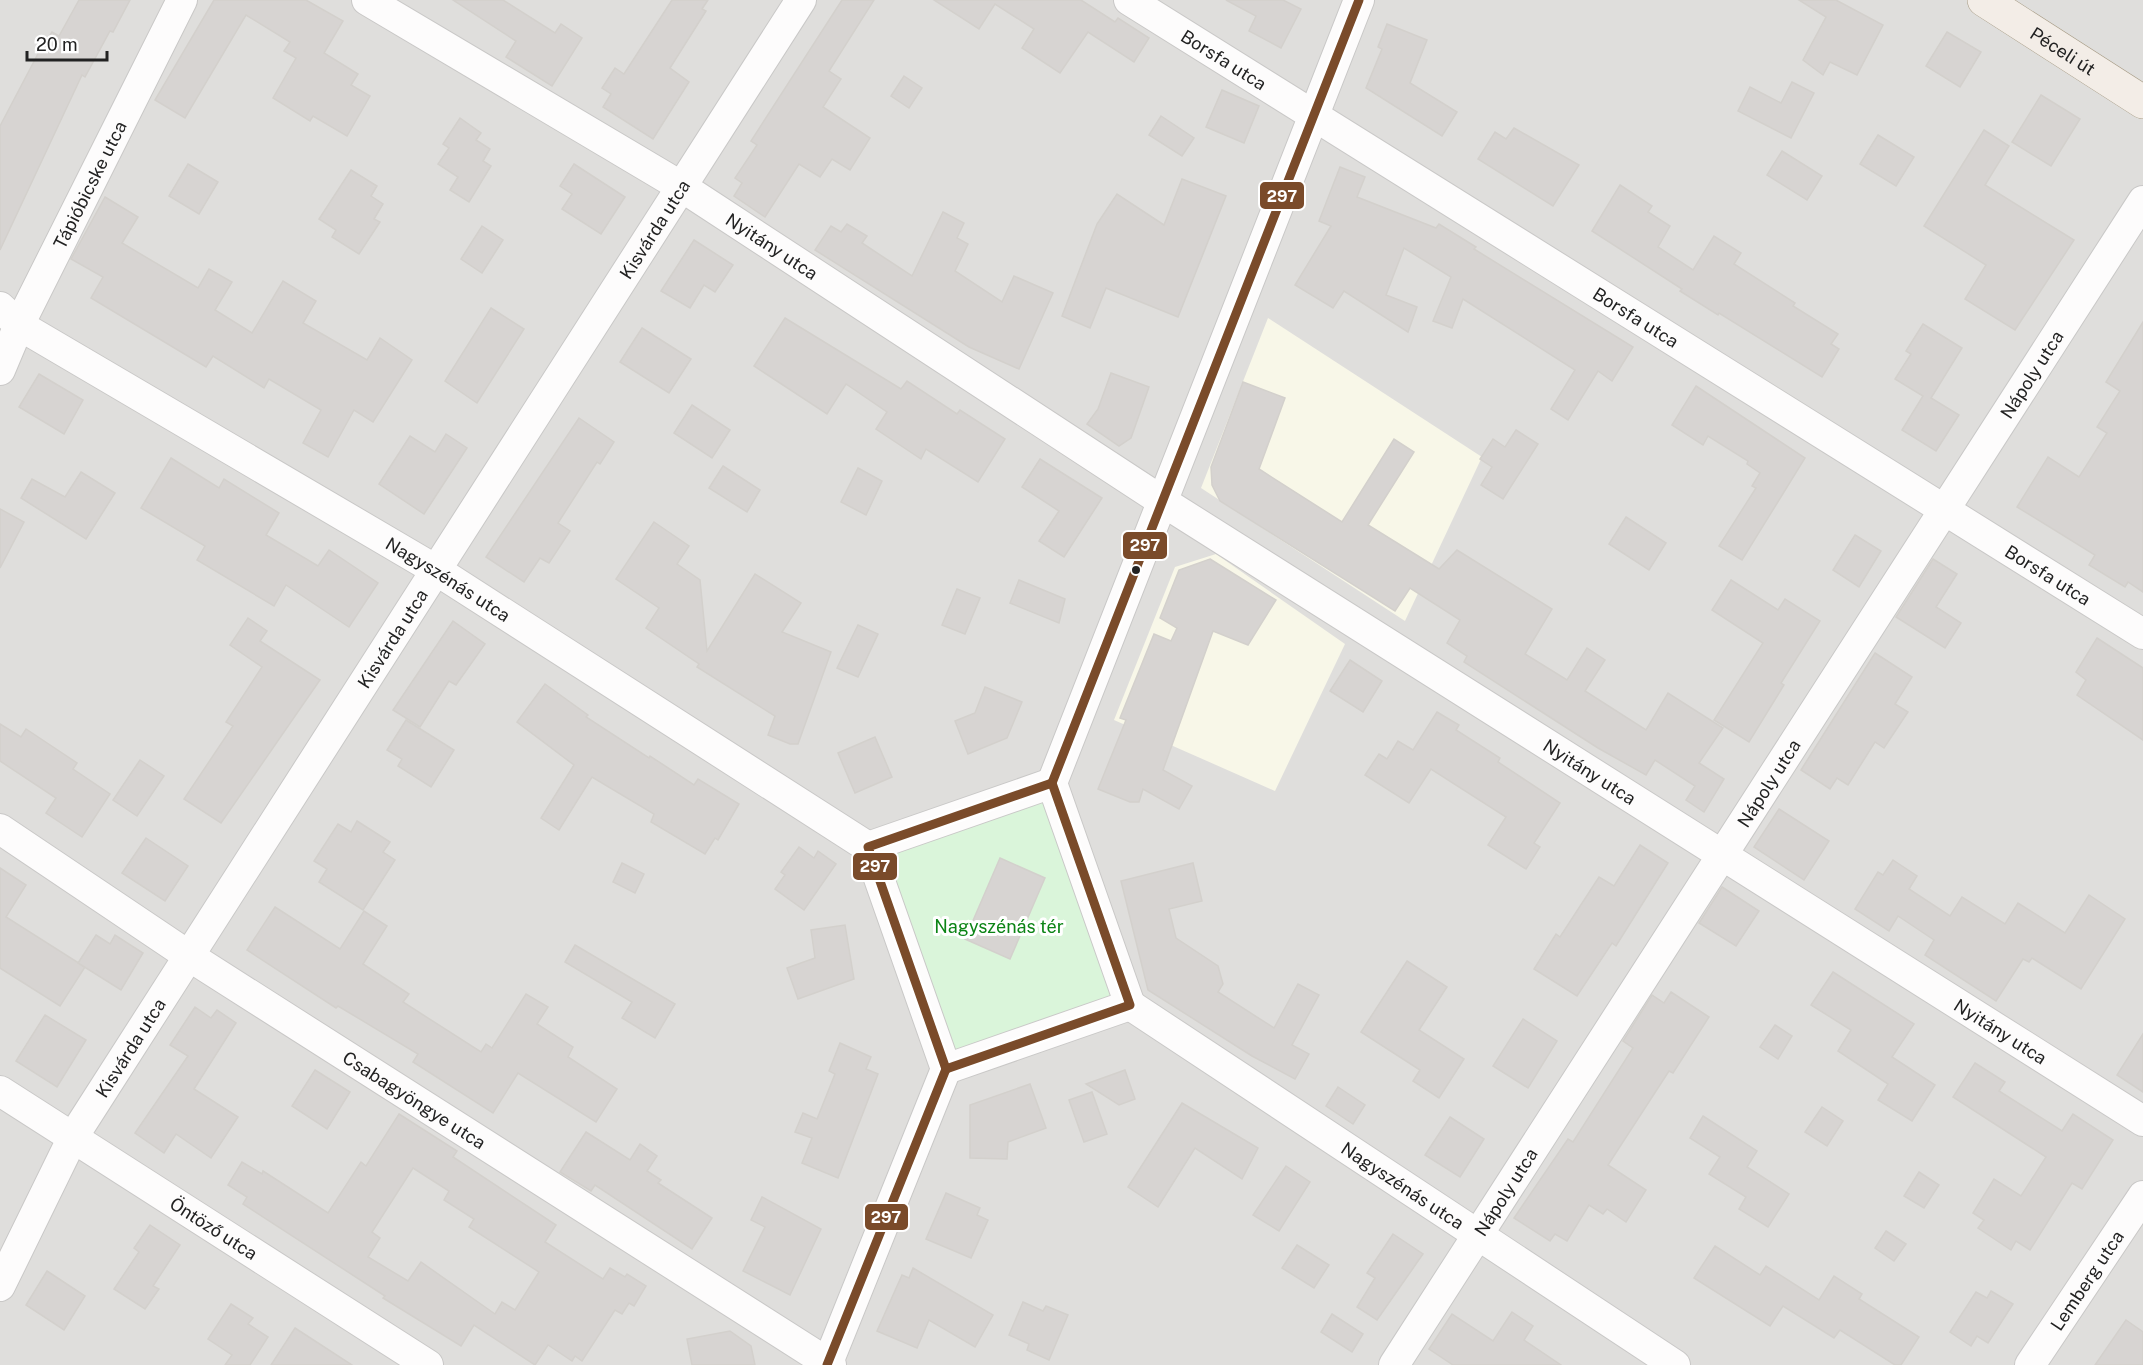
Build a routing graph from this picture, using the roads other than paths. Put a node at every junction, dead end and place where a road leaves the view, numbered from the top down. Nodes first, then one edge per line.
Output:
1 (182, 0) edge
2 (367, 0) edge
3 (801, 0) edge
4 (1129, 0) edge
5 (1359, 0) edge
6 (1997, 3) edge
7 (2143, 102) edge
8 (1313, 117) junction
9 (682, 187) junction
10 (2143, 201) edge
11 (10, 316) edge
12 (0, 370) edge
13 (1162, 501) junction
14 (1944, 510) junction
15 (436, 570) junction
16 (2143, 634) edge
17 (1052, 783) junction
18 (0, 829) edge
19 (868, 847) junction
20 (1723, 855) junction
21 (189, 956) junction
22 (1130, 1005) junction
23 (946, 1069) junction
24 (0, 1091) edge
25 (2143, 1121) edge
26 (73, 1137) junction
27 (2143, 1196) edge
28 (1478, 1237) junction
29 (0, 1287) edge
30 (828, 1364) edge
31 (428, 1365) edge
32 (1394, 1365) edge
33 (1675, 1365) edge
34 (2030, 1365) edge

1 - 11 street, Tápióbicske utca
2 - 9 street, Nyitány utca
3 - 9 street, Kisvárda utca
4 - 8 street, Borsfa utca
5 - 8 street
6 - 7 main road, Péceli út
8 - 13 street
8 - 14 street, Borsfa utca
9 - 13 street, Nyitány utca
9 - 15 street, Kisvárda utca
10 - 14 street, Nápoly utca
11 - 12 street, Tápióbicske utca
11 - 15 street, Nagyszénás utca
13 - 17 street
13 - 20 street, Nyitány utca
14 - 16 street, Borsfa utca
14 - 20 street, Nápoly utca
15 - 19 street, Nagyszénás utca
15 - 21 street, Kisvárda utca
17 - 19 street
17 - 22 street
18 - 21 street, Csabagyöngye utca
19 - 23 street
20 - 25 street, Nyitány utca
20 - 28 street, Nápoly utca
21 - 26 street, Kisvárda utca
21 - 30 street, Csabagyöngye utca
22 - 23 street
22 - 28 street, Nagyszénás utca
23 - 30 street
24 - 26 street, Öntöző utca
26 - 29 street, Kisvárda utca
26 - 31 street, Öntöző utca
27 - 34 street, Lemberg utca
28 - 32 street, Nápoly utca
28 - 33 street, Nagyszénás utca

